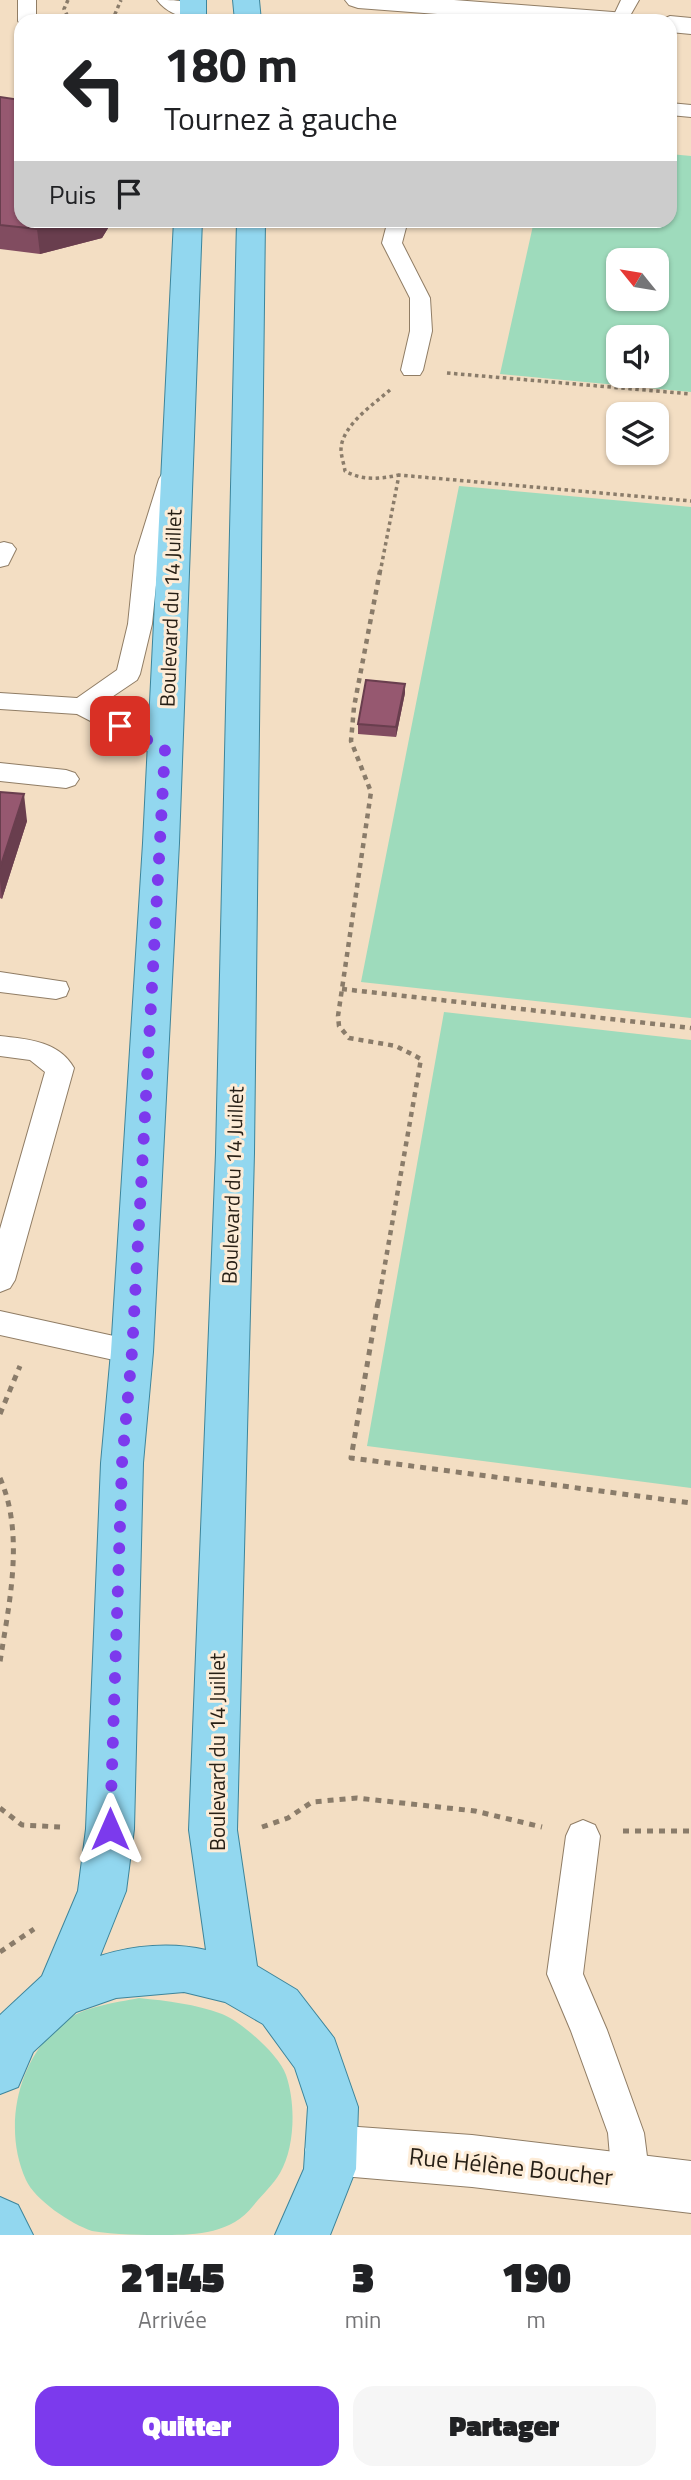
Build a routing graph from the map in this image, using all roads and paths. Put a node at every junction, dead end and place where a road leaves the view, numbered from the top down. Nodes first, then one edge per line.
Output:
1 (170, 0) edge
2 (358, 0) edge
3 (405, 2) edge
4 (193, 11) edge
5 (548, 14) edge
6 (188, 228) edge
7 (251, 228) edge
8 (396, 228) edge
9 (412, 370) junction
10 (691, 394) edge
11 (177, 457) junction
12 (399, 475) junction
13 (691, 501) edge
14 (0, 701) edge
15 (82, 706) junction
16 (165, 749) junction
17 (0, 772) edge
18 (66, 779) dead end
19 (0, 982) edge
20 (56, 989) dead end
21 (342, 989) junction
22 (691, 1028) edge
23 (0, 1046) edge
24 (0, 1280) edge
25 (0, 1323) edge
26 (34, 1331) junction
27 (132, 1352) junction
28 (0, 1413) edge
29 (0, 1478) edge
30 (691, 1503) edge
31 (0, 1662) edge
32 (0, 1808) edge
33 (110, 1829) junction
34 (258, 1829) dead end
35 (691, 1830) edge
36 (583, 1836) junction
37 (235, 1980) junction
38 (60, 1993) junction
39 (0, 2069) edge
40 (330, 2150) junction
41 (631, 2180) junction
42 (691, 2187) edge
43 (0, 2223) edge
44 (7, 2235) edge
45 (301, 2235) edge

1 - 4 street
2 - 3 street
3 - 5 street
6 - 11 main road, Boulevard du 14 Juillet
7 - 37 main road, Boulevard du 14 Juillet
8 - 9 lane
9 - 10 path
9 - 12 path
11 - 15 lane
11 - 16 main road, Boulevard du 14 Juillet
12 - 13 path
12 - 21 path
14 - 15 lane
15 - 16 lane
16 - 27 main road, Boulevard du 14 Juillet
17 - 18 lane
19 - 20 lane
21 - 22 path
21 - 30 path
23 - 24 lane
25 - 26 lane
26 - 27 lane
26 - 28 path
27 - 33 main road, Boulevard du 14 Juillet
29 - 31 path
32 - 33 path
33 - 38 main road, Boulevard du 14 Juillet
34 - 36 path
35 - 36 path
36 - 41 lane
37 - 38 main road, Boulevard du 14 Juillet
37 - 40 main road, Boulevard du 14 Juillet
38 - 39 main road, Boulevard du 14 Juillet
40 - 41 street, Rue Hélène Boucher
40 - 45 main road, Boulevard du 14 Juillet
41 - 42 street, Rue Hélène Boucher
43 - 44 main road

